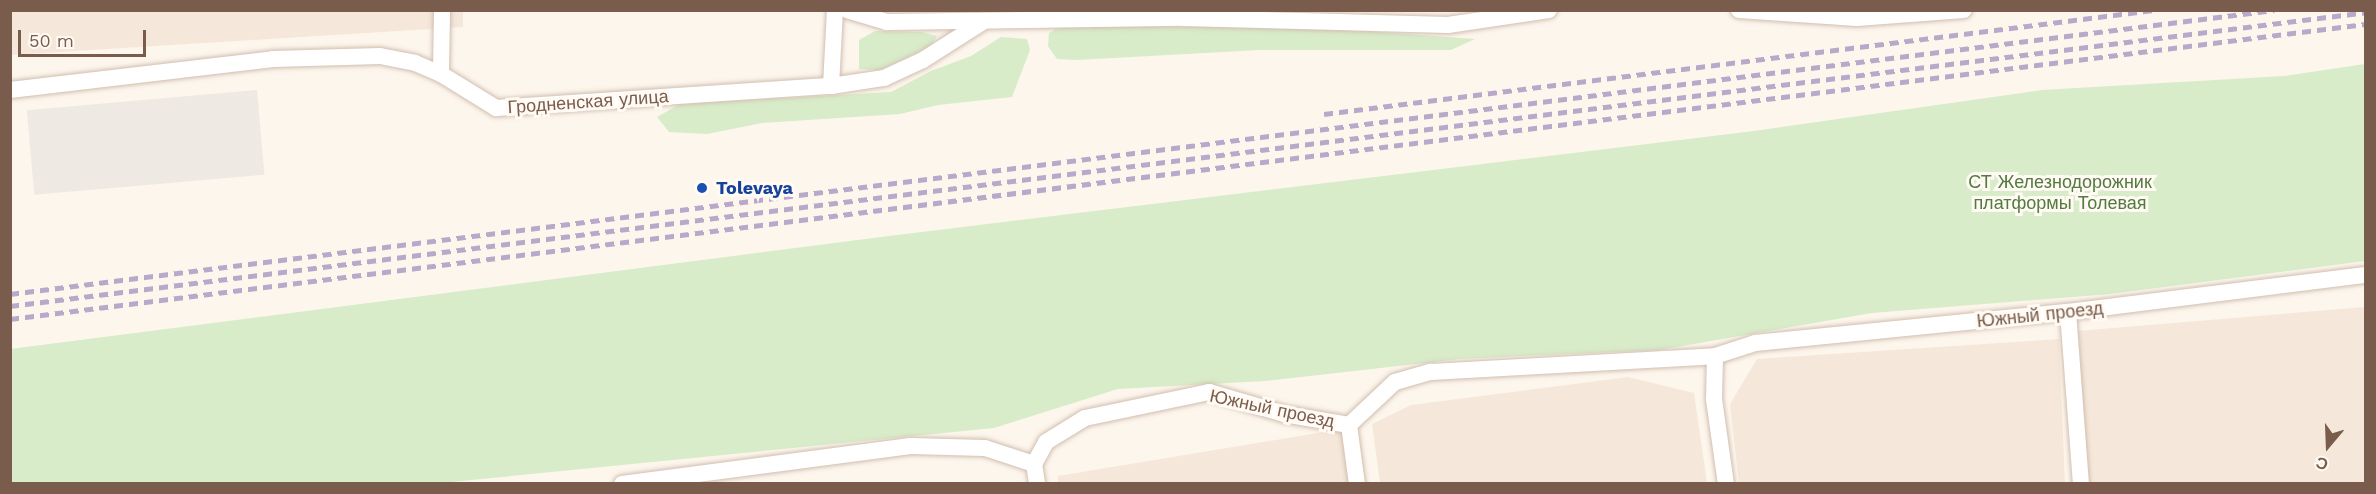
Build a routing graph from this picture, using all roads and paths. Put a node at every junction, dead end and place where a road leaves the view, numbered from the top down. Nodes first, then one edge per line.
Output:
1 (442, 10) edge
2 (1549, 10) edge
3 (1739, 10) edge
4 (1964, 10) edge
5 (844, 11) edge
6 (1044, 15) edge
7 (984, 21) junction
8 (441, 74) junction
9 (831, 86) junction
10 (10, 90) edge
11 (2366, 275) edge
12 (2068, 312) junction
13 (1715, 356) junction
14 (1350, 425) junction
15 (1034, 464) junction
16 (692, 480) edge
17 (622, 483) edge
18 (1037, 483) edge
19 (1357, 483) edge
20 (1726, 483) edge
21 (2081, 483) edge

1 - 8 street
2 - 6 street
3 - 4 street
5 - 7 street
5 - 9 street
6 - 7 street
7 - 9 street, Гродненская улица
8 - 9 street, Гродненская улица
8 - 10 street, Гродненская улица
11 - 12 street, Южный проезд
12 - 13 street, Южный проезд
12 - 21 street
13 - 14 street, Южный проезд
13 - 20 street
14 - 15 street, Южный проезд
14 - 19 street
15 - 16 street
15 - 18 street
16 - 17 street

